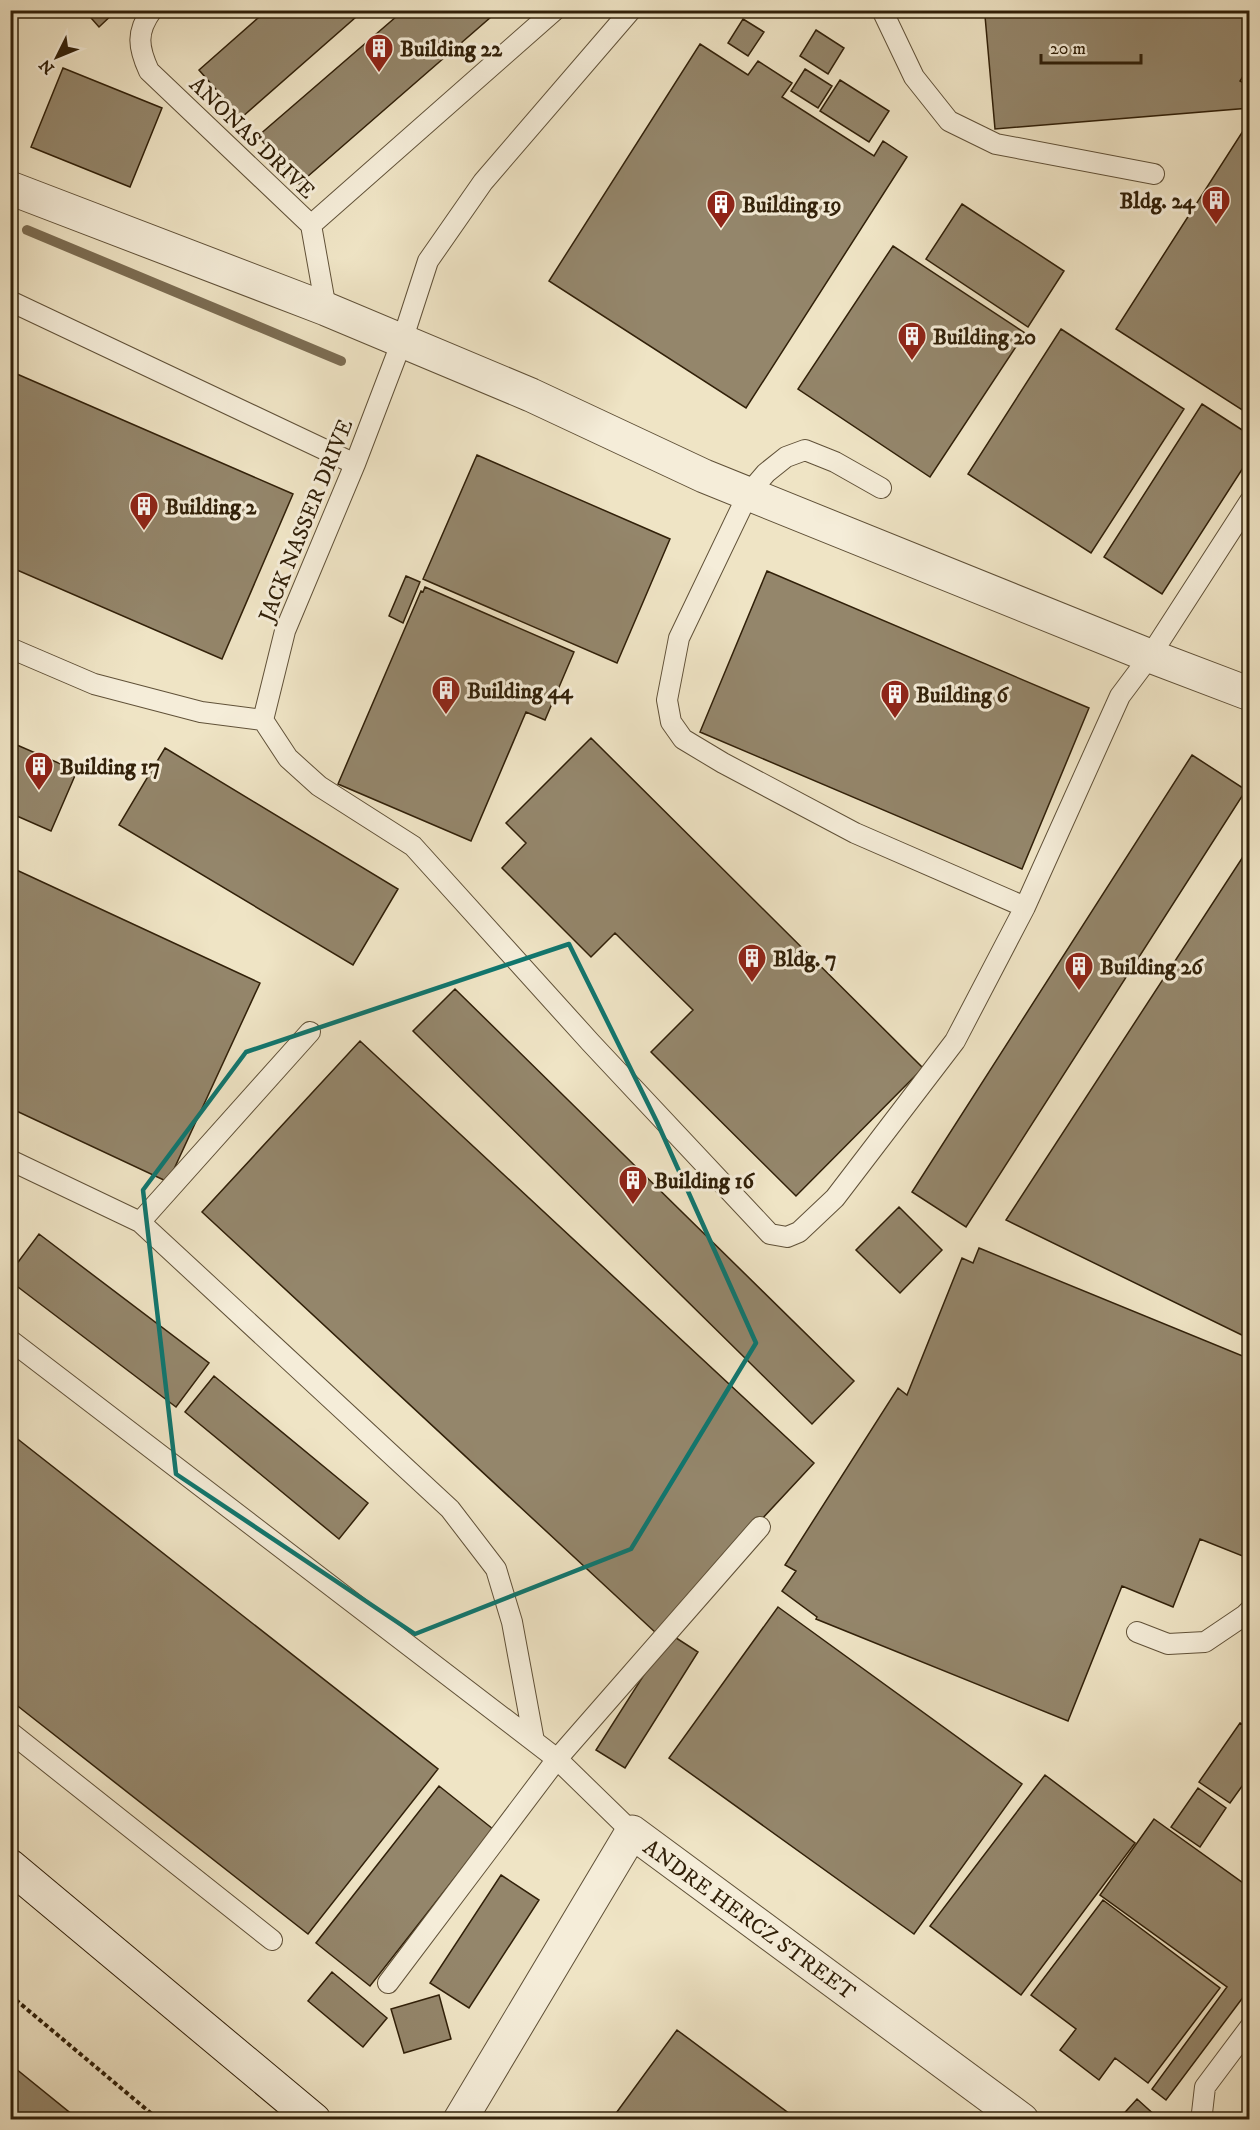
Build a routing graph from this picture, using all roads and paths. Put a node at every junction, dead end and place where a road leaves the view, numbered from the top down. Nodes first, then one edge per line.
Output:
1 (152, 10) edge
2 (555, 10) edge
3 (631, 10) edge
4 (882, 10) edge
5 (1154, 174) dead end
6 (10, 188) edge
7 (310, 225) junction
8 (10, 302) edge
9 (326, 309) junction
10 (402, 341) junction
11 (355, 464) junction
12 (882, 488) dead end
13 (748, 494) junction
14 (1250, 501) edge
15 (10, 648) edge
16 (1150, 656) junction
17 (1250, 694) edge
18 (263, 720) junction
19 (1025, 907) junction
20 (310, 1032) dead end
21 (10, 1160) edge
22 (140, 1222) junction
23 (10, 1340) edge
24 (760, 1527) dead end
25 (1250, 1610) edge
26 (1137, 1632) dead end
27 (10, 1732) edge
28 (534, 1741) junction
29 (556, 1758) junction
30 (632, 1832) junction
31 (10, 1866) edge
32 (272, 1940) dead end
33 (388, 1983) dead end
34 (10, 1995) edge
35 (1250, 2027) edge
36 (159, 2120) edge
37 (314, 2120) edge
38 (460, 2120) edge
39 (1022, 2120) edge
40 (1205, 2120) edge

1 - 7 lane, ANONAS DRIVE
2 - 7 lane
3 - 10 lane, JACK NASSER DRIVE
4 - 5 lane
6 - 9 street
7 - 9 lane, ANONAS DRIVE
8 - 11 lane
9 - 10 street
10 - 11 lane, JACK NASSER DRIVE
10 - 13 street
11 - 18 lane, JACK NASSER DRIVE
12 - 13 lane
13 - 16 street
13 - 19 lane
14 - 16 lane
15 - 18 lane
16 - 17 street
16 - 19 lane
18 - 19 lane
20 - 22 lane
21 - 22 lane
22 - 28 lane
23 - 28 lane
24 - 29 lane
25 - 26 lane
27 - 32 lane
28 - 29 lane
29 - 30 lane
29 - 33 lane
30 - 38 street, ANDRE HERCZ STREET
30 - 39 street, ANDRE HERCZ STREET
31 - 37 street
34 - 36 path
35 - 40 lane

